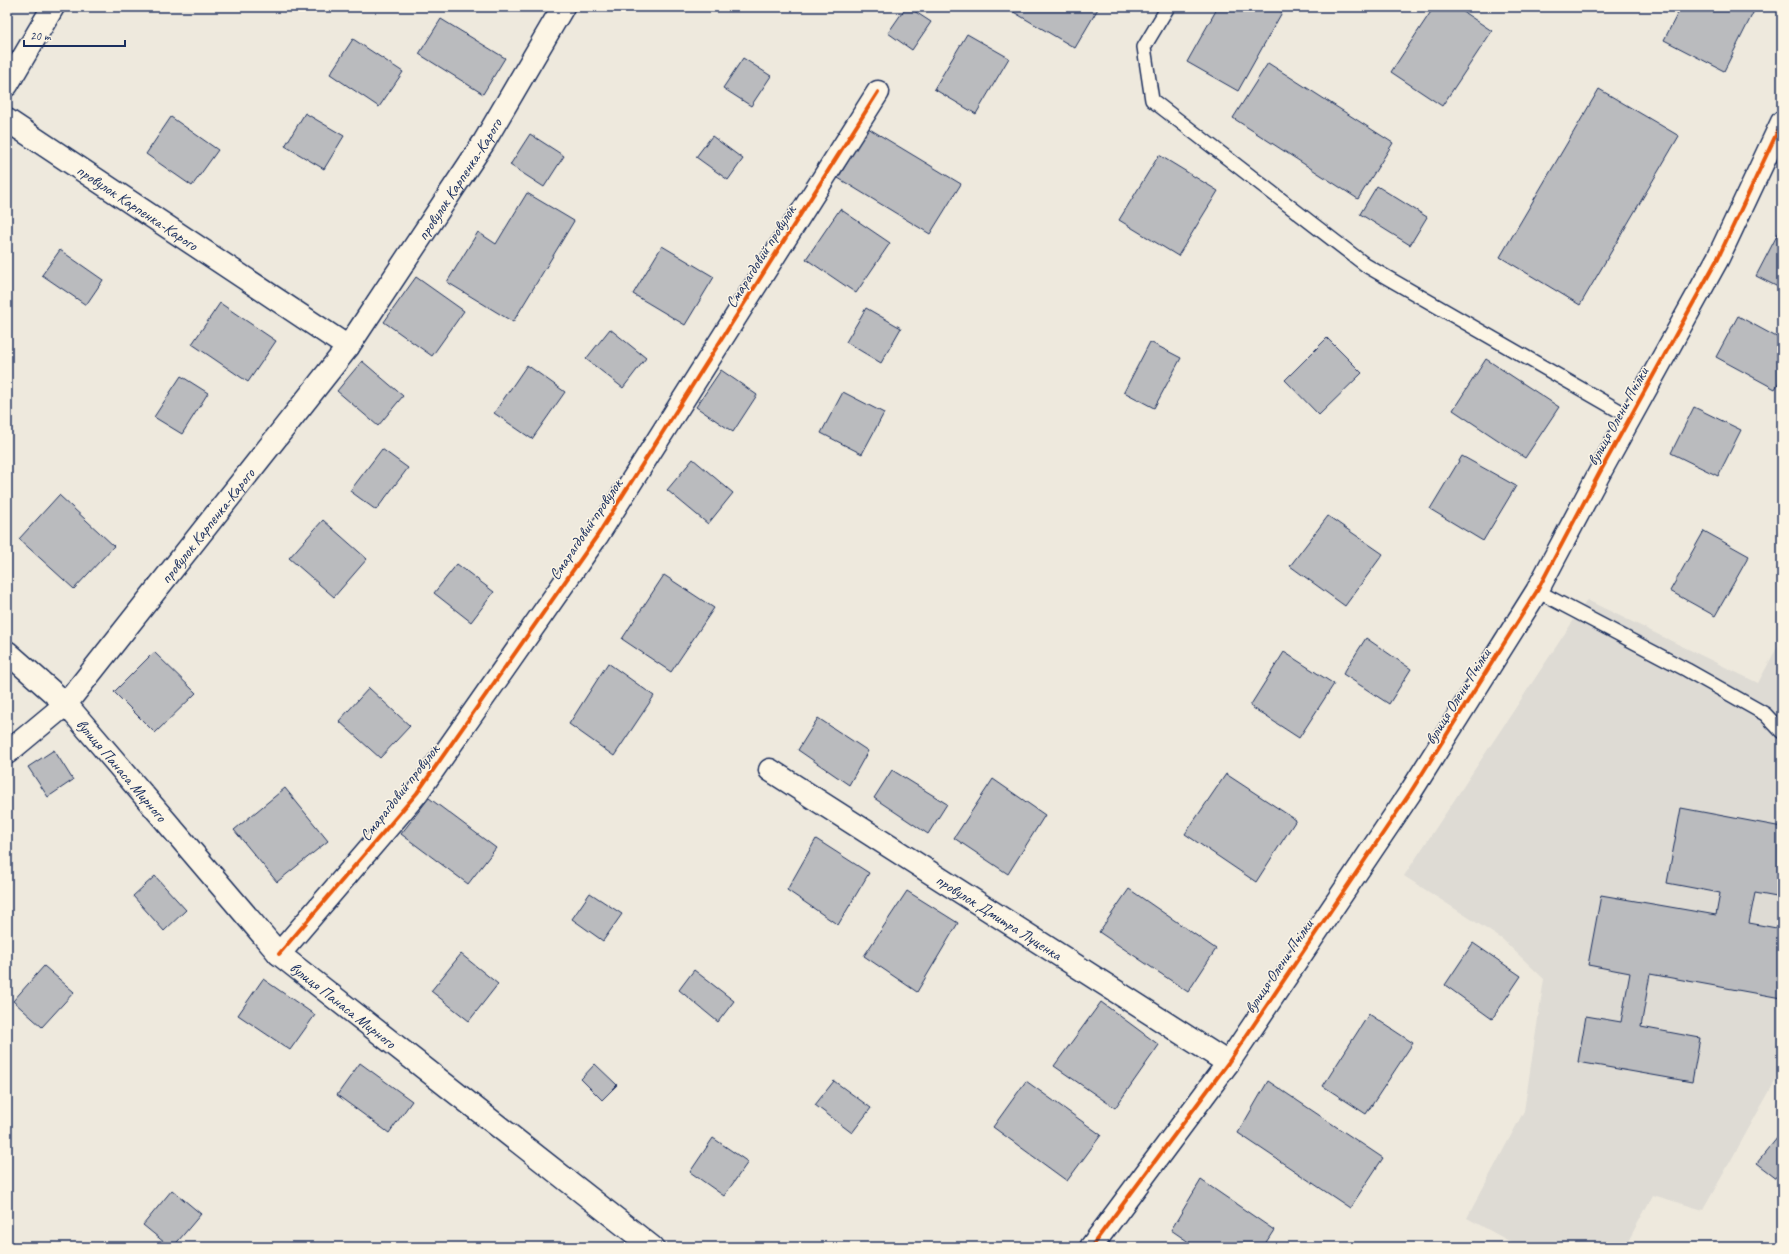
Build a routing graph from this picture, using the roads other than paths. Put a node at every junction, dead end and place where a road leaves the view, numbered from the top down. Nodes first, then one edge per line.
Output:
1 (52, 7) edge
2 (563, 7) edge
3 (1168, 7) edge
4 (7, 85) edge
5 (878, 92) dead end
6 (7, 120) edge
7 (1782, 122) edge
8 (348, 347) junction
9 (1630, 417) junction
10 (1537, 591) junction
11 (7, 652) edge
12 (66, 704) junction
13 (1782, 732) edge
14 (7, 753) edge
15 (770, 770) dead end
16 (278, 954) junction
17 (1228, 1063) junction
18 (652, 1247) edge
19 (1091, 1247) edge

1 - 4 street
2 - 8 street, провулок Карпенка-Карого
3 - 9 lane
5 - 16 street, Смарагдовий провулок
6 - 8 street, провулок Карпенка-Карого
7 - 9 street, вулиця Олени Пчілки
8 - 12 street, провулок Карпенка-Карого
9 - 10 street, вулиця Олени Пчілки
10 - 13 lane
10 - 17 street, вулиця Олени Пчілки
11 - 12 street, вулиця Панаса Мирного
12 - 14 street, провулок Карпенка-Карого
12 - 16 street, вулиця Панаса Мирного
15 - 17 street, провулок Дмитра Луценка
16 - 18 street, вулиця Панаса Мирного
17 - 19 street, вулиця Олени Пчілки

